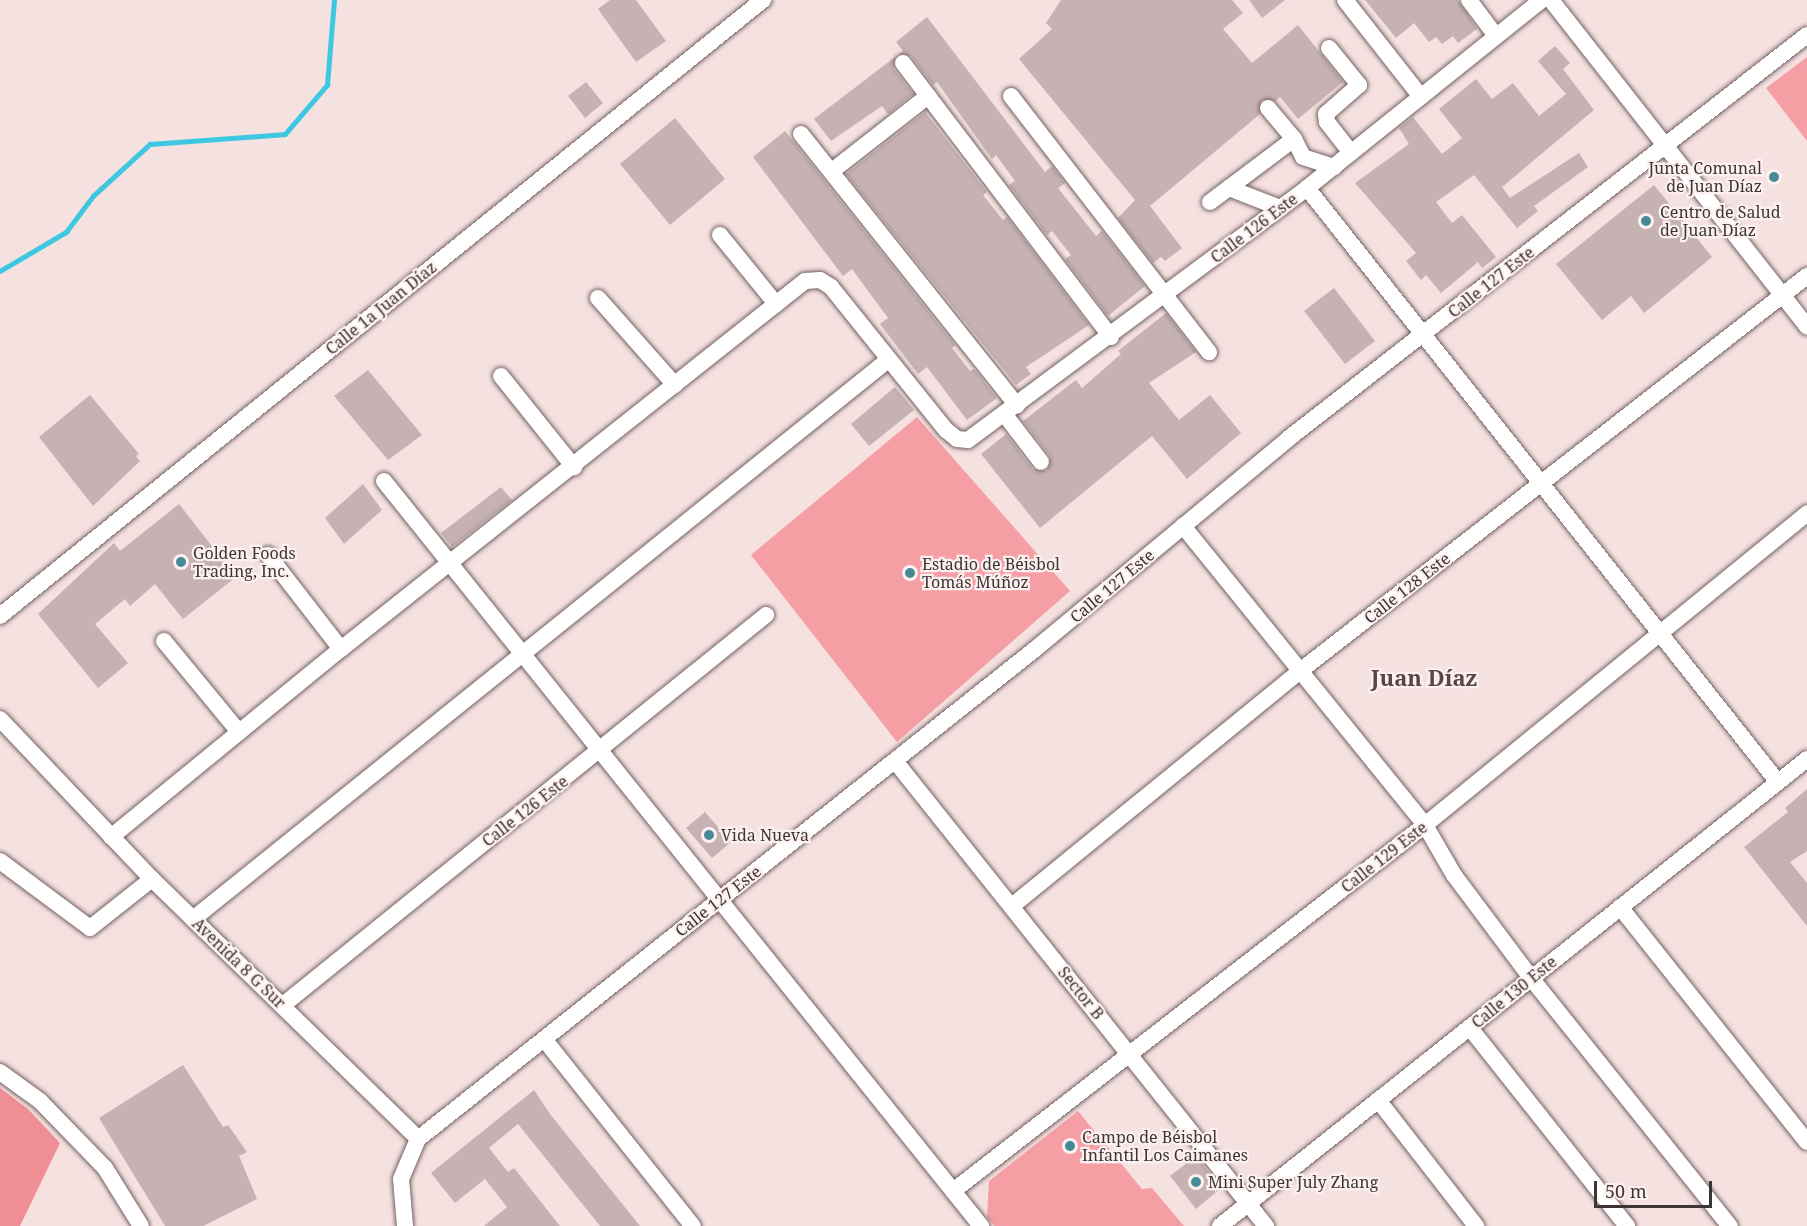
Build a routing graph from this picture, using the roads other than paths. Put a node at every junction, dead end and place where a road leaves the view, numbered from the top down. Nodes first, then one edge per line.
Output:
1 (763, 0) edge
2 (1345, 0) edge
3 (1469, 0) edge
4 (1542, 0) edge
5 (1551, 0) edge
6 (1807, 35) edge
7 (1497, 36) junction
8 (1329, 48) dead end
9 (903, 63) dead end
10 (928, 96) junction
11 (1011, 96) dead end
12 (1421, 97) junction
13 (1268, 108) dead end
14 (801, 134) dead end
15 (1294, 139) junction
16 (1663, 146) junction
17 (1351, 153) junction
18 (1334, 167) junction
19 (832, 171) junction
20 (1228, 188) junction
21 (1307, 188) junction
22 (1210, 202) dead end
23 (1280, 208) junction
24 (720, 235) dead end
25 (1807, 276) edge
26 (1165, 295) junction
27 (1782, 296) junction
28 (598, 298) dead end
29 (776, 304) junction
30 (1807, 326) edge
31 (1111, 337) junction
32 (1422, 337) junction
33 (1209, 352) dead end
34 (888, 360) junction
35 (501, 376) dead end
36 (675, 386) junction
37 (1011, 411) junction
38 (1041, 462) dead end
39 (574, 467) junction
40 (384, 481) dead end
41 (1540, 485) junction
42 (1807, 513) edge
43 (1183, 526) junction
44 (268, 555) dead end
45 (450, 565) junction
46 (766, 615) dead end
47 (0, 616) edge
48 (1659, 636) junction
49 (164, 641) dead end
50 (341, 649) junction
51 (524, 654) junction
52 (1300, 671) junction
53 (0, 719) edge
54 (238, 732) junction
55 (601, 750) junction
56 (1807, 759) edge
57 (895, 761) junction
58 (1777, 781) junction
59 (1425, 825) junction
60 (111, 837) junction
61 (0, 861) edge
62 (152, 879) junction
63 (719, 900) junction
64 (1012, 906) junction
65 (1620, 907) junction
66 (193, 919) junction
67 (1531, 978) junction
68 (283, 1005) junction
69 (1470, 1028) junction
70 (544, 1039) junction
71 (1128, 1052) junction
72 (0, 1072) edge
73 (1378, 1100) junction
74 (418, 1139) junction
75 (1807, 1142) edge
76 (953, 1191) junction
77 (1248, 1204) junction
78 (141, 1226) edge
79 (405, 1226) edge
80 (693, 1226) edge
81 (981, 1226) edge
82 (1220, 1226) edge
83 (1266, 1226) edge
84 (1476, 1226) edge
85 (1627, 1226) edge
86 (1730, 1226) edge

1 - 47 street, Calle 1a Juan Díaz
2 - 12 street
3 - 7 street
4 - 7 street, Calle 126 Este
5 - 16 street
6 - 16 street, Calle 127 Este
7 - 12 street, Calle 126 Este
8 - 17 street
9 - 10 street
10 - 19 street
10 - 31 street
11 - 26 street
12 - 17 street, Calle 126 Este
13 - 15 street
14 - 19 street
15 - 18 street
15 - 20 street
16 - 27 street
16 - 32 street, Calle 127 Este
17 - 18 street, Calle 126 Este
18 - 21 street, Calle 126 Este
19 - 37 street
20 - 22 street
20 - 23 street
21 - 23 street, Calle 126 Este
21 - 32 street
23 - 26 street, Calle 126 Este
24 - 29 street
25 - 27 street, Calle 128 Este
26 - 31 street, Calle 126 Este
26 - 33 street
27 - 30 street
27 - 41 street, Calle 128 Este
28 - 36 street
29 - 34 street
29 - 36 street
31 - 37 street, Calle 126 Este
32 - 41 street
32 - 43 street, Calle 127 Este
34 - 37 street, Calle 126 Este
34 - 51 street
35 - 39 street
36 - 39 street
37 - 38 street
39 - 45 street
40 - 45 street
41 - 48 street
41 - 52 street, Calle 128 Este
42 - 48 street, Calle 129 Este
43 - 52 street
43 - 57 street, Calle 127 Este
44 - 50 street
45 - 50 street
45 - 51 street
46 - 55 street, Calle 126 Este
48 - 58 street
48 - 59 street, Calle 129 Este
49 - 54 street
50 - 54 street
51 - 55 street
51 - 66 street
52 - 59 street
52 - 64 street, Calle 128 Este
53 - 60 street, Avenida 8 G Sur
54 - 60 street
55 - 63 street
55 - 68 street, Calle 126 Este
56 - 58 street, Calle 130 Este
57 - 63 street, Calle 127 Este
57 - 64 street, Sector B
58 - 65 street, Calle 130 Este
59 - 67 street
59 - 71 street, Calle 129 Este
60 - 62 street, Avenida 8 G Sur
61 - 62 street
62 - 66 street, Avenida 8 G Sur
63 - 70 street, Calle 127 Este
63 - 76 street
64 - 71 street, Sector B
65 - 67 street, Calle 130 Este
65 - 75 street
66 - 68 street, Avenida 8 G Sur
67 - 69 street, Calle 130 Este
67 - 86 street
68 - 74 street, Avenida 8 G Sur
69 - 73 street, Calle 130 Este
69 - 85 street
70 - 74 street, Calle 127 Este
70 - 80 street
71 - 76 street, Calle 129 Este
71 - 77 street, Sector B
72 - 78 street
73 - 77 street, Calle 130 Este
73 - 84 street
74 - 79 street
76 - 81 street
77 - 82 street, Calle 130 Este
77 - 83 street, Sector B

